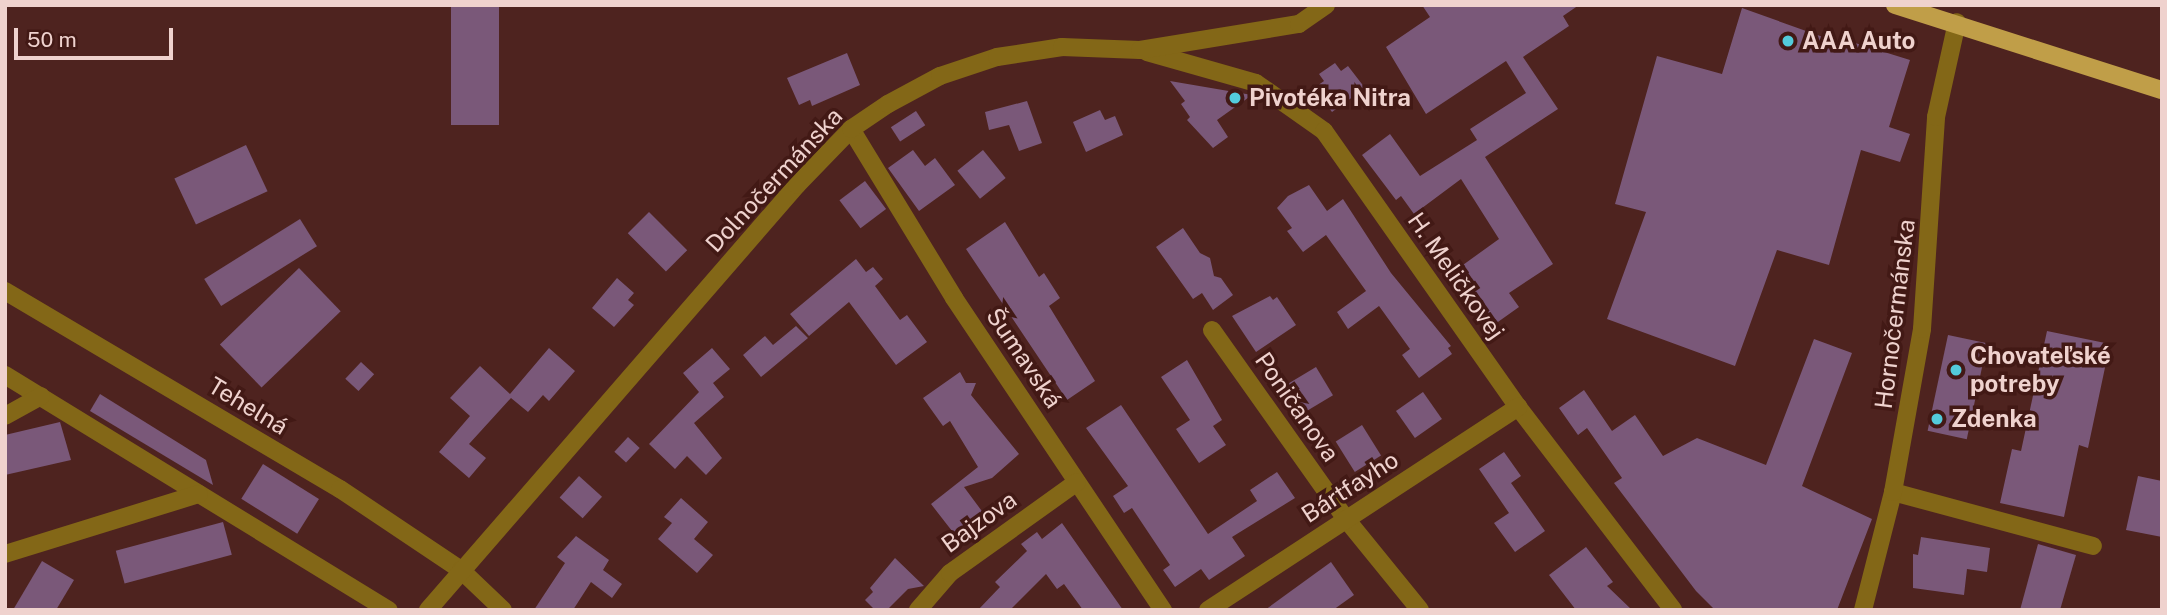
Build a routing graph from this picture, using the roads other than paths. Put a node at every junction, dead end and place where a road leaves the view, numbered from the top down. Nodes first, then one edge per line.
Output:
1 (1326, 5) edge
2 (1895, 5) edge
3 (1957, 22) junction
4 (1140, 50) junction
5 (2162, 90) edge
6 (851, 129) junction
7 (5, 291) edge
8 (1212, 330) dead end
9 (5, 375) edge
10 (40, 396) junction
11 (1518, 407) junction
12 (5, 416) edge
13 (1077, 482) junction
14 (1893, 492) junction
15 (199, 494) junction
16 (1346, 519) junction
17 (2093, 546) dead end
18 (5, 554) edge
19 (461, 570) junction
20 (389, 610) edge
21 (428, 610) edge
22 (503, 610) edge
23 (918, 610) edge
24 (1163, 610) edge
25 (1208, 610) edge
26 (1420, 610) edge
27 (1673, 610) edge
28 (1863, 610) edge

1 - 4 street, Dolnočermánska
2 - 3 main road
3 - 5 main road
3 - 14 street, Hornočermánska
4 - 6 street, Dolnočermánska
4 - 11 street, H. Meličkovej
6 - 13 street, Šumavská
6 - 19 street, Dolnočermánska
7 - 19 street, Tehelná
8 - 16 street, Poničanova
9 - 10 street
10 - 12 street
10 - 15 street
11 - 16 street, Bártfayho
11 - 27 street, H. Meličkovej
13 - 23 street, Bajzova
13 - 24 street, Šumavská
14 - 17 street
14 - 28 street, Hornočermánska
15 - 18 street
15 - 20 street
16 - 25 street, Bártfayho
16 - 26 street, Poničanova
19 - 21 street, Dolnočermánska
19 - 22 street, Tehelná

